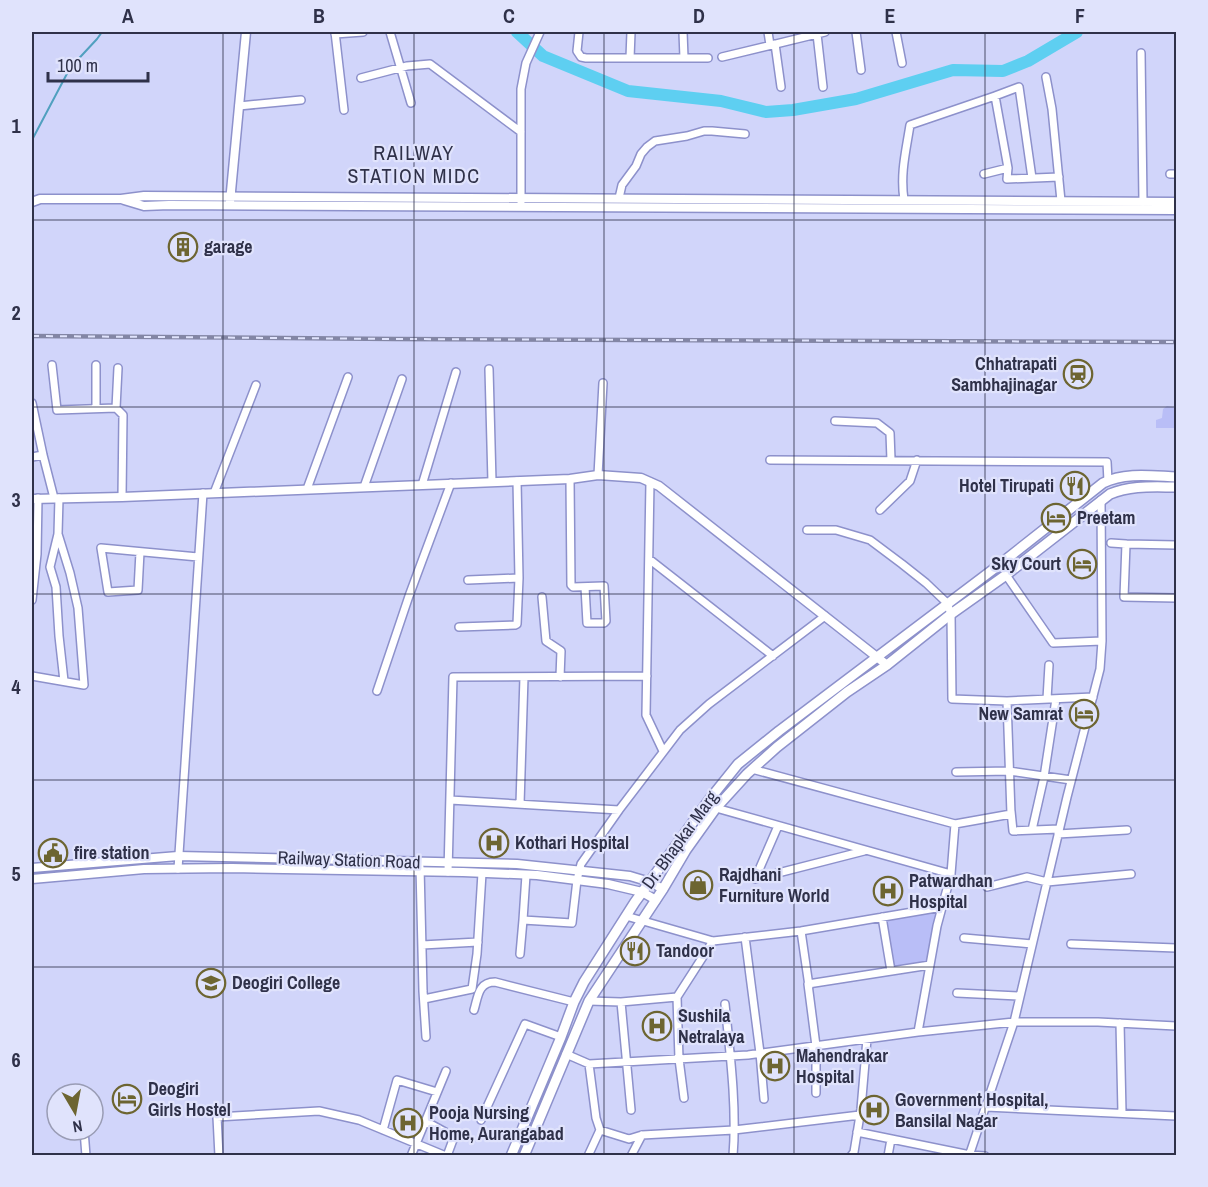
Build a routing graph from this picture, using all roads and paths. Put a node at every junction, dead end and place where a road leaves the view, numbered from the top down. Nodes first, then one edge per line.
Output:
1 (246, 32) edge
2 (363, 32) edge
3 (390, 32) edge
4 (579, 32) edge
5 (631, 32) edge
6 (683, 32) edge
7 (768, 32) edge
8 (825, 32) edge
9 (856, 32) edge
10 (896, 32) edge
11 (335, 33) edge
12 (539, 33) edge
13 (817, 34) junction
14 (773, 44) junction
15 (1141, 53) dead end
16 (722, 57) dead end
17 (630, 58) junction
18 (684, 58) junction
19 (708, 58) dead end
20 (902, 63) dead end
21 (401, 68) junction
22 (861, 70) dead end
23 (1046, 77) dead end
24 (361, 78) dead end
25 (781, 87) dead end
26 (823, 87) dead end
27 (995, 96) junction
28 (301, 100) dead end
29 (411, 103) dead end
30 (239, 106) junction
31 (344, 110) dead end
32 (521, 132) junction
33 (745, 134) dead end
34 (1008, 168) junction
35 (984, 174) dead end
36 (1059, 177) junction
37 (1032, 178) junction
38 (620, 198) junction
39 (904, 200) junction
40 (231, 201) junction
41 (1061, 201) junction
42 (32, 202) edge
43 (521, 202) junction
44 (1143, 202) junction
45 (1176, 202) edge
46 (1176, 210) edge
47 (52, 365) dead end
48 (96, 365) dead end
49 (118, 368) dead end
50 (489, 369) dead end
51 (456, 372) dead end
52 (348, 377) dead end
53 (402, 379) dead end
54 (603, 383) dead end
55 (256, 385) dead end
56 (32, 403) edge
57 (96, 408) junction
58 (116, 408) junction
59 (835, 421) dead end
60 (43, 455) junction
61 (32, 457) edge
62 (770, 460) dead end
63 (891, 460) junction
64 (917, 460) junction
65 (598, 475) junction
66 (1176, 477) edge
67 (570, 479) junction
68 (517, 481) junction
69 (1108, 481) junction
70 (492, 482) junction
71 (650, 482) junction
72 (451, 483) junction
73 (422, 484) junction
74 (364, 487) junction
75 (1176, 487) edge
76 (307, 489) junction
77 (203, 493) junction
78 (214, 493) junction
79 (122, 496) junction
80 (56, 498) junction
81 (35, 499) edge
82 (1101, 500) junction
83 (880, 510) dead end
84 (807, 530) dead end
85 (58, 534) junction
86 (1111, 543) dead end
87 (1126, 544) junction
88 (1176, 545) edge
89 (140, 552) junction
90 (198, 558) junction
91 (649, 559) junction
92 (1006, 575) junction
93 (519, 578) junction
94 (468, 580) dead end
95 (585, 587) junction
96 (542, 597) dead end
97 (1176, 598) edge
98 (32, 600) edge
99 (948, 603) junction
100 (951, 614) junction
101 (825, 616) junction
102 (459, 627) dead end
103 (1102, 641) junction
104 (773, 656) junction
105 (876, 656) junction
106 (887, 665) junction
107 (1049, 665) dead end
108 (32, 676) edge
109 (647, 676) junction
110 (524, 677) junction
111 (560, 677) junction
112 (64, 681) junction
113 (377, 691) dead end
114 (1093, 697) junction
115 (1047, 699) junction
116 (1056, 699) junction
117 (1007, 701) junction
118 (663, 751) junction
119 (752, 769) junction
120 (1009, 771) junction
121 (956, 772) dead end
122 (1044, 777) junction
123 (1071, 780) junction
124 (450, 800) junction
125 (520, 804) junction
126 (716, 808) junction
127 (1011, 809) junction
128 (619, 810) junction
129 (955, 824) junction
130 (778, 826) junction
131 (1032, 830) junction
132 (1127, 830) dead end
133 (1059, 832) junction
134 (866, 850) junction
135 (178, 856) junction
136 (419, 862) junction
137 (448, 867) junction
138 (32, 868) edge
139 (178, 869) junction
140 (578, 870) junction
141 (420, 872) junction
142 (482, 873) junction
143 (951, 874) junction
144 (1131, 874) dead end
145 (526, 875) junction
146 (32, 879) edge
147 (577, 880) junction
148 (650, 882) junction
149 (1047, 882) junction
150 (987, 886) dead end
151 (663, 889) junction
152 (642, 892) junction
153 (656, 900) junction
154 (942, 907) junction
155 (626, 916) junction
156 (882, 917) junction
157 (523, 920) junction
158 (641, 921) junction
159 (801, 931) junction
160 (745, 937) junction
161 (964, 938) dead end
162 (713, 941) junction
163 (478, 942) junction
164 (1032, 944) junction
165 (1071, 944) dead end
166 (422, 945) junction
167 (1176, 948) edge
168 (519, 954) dead end
169 (930, 965) junction
170 (891, 971) junction
171 (809, 992) junction
172 (957, 993) dead end
173 (1020, 996) junction
174 (677, 997) junction
175 (424, 999) junction
176 (589, 1001) junction
177 (574, 1002) junction
178 (621, 1002) junction
179 (725, 1004) dead end
180 (474, 1010) dead end
181 (1014, 1022) junction
182 (1120, 1023) junction
183 (1176, 1026) edge
184 (918, 1032) junction
185 (426, 1037) dead end
186 (561, 1037) junction
187 (867, 1039) junction
188 (816, 1046) junction
189 (760, 1053) junction
190 (566, 1054) junction
191 (730, 1056) junction
192 (679, 1059) junction
193 (627, 1062) junction
194 (589, 1064) junction
195 (446, 1071) dead end
196 (437, 1092) junction
197 (816, 1093) dead end
198 (684, 1098) dead end
199 (764, 1099) dead end
200 (986, 1107) junction
201 (632, 1110) dead end
202 (1122, 1113) junction
203 (860, 1115) junction
204 (1176, 1116) edge
205 (481, 1120) dead end
206 (425, 1121) junction
207 (383, 1130) junction
208 (600, 1130) junction
209 (734, 1130) junction
210 (857, 1132) junction
211 (642, 1135) junction
212 (891, 1139) junction
213 (416, 1143) junction
214 (219, 1155) edge
215 (411, 1155) edge
216 (446, 1155) edge
217 (511, 1155) edge
218 (524, 1155) edge
219 (588, 1155) edge
220 (631, 1155) edge
221 (733, 1155) edge
222 (851, 1155) edge
223 (888, 1155) edge
224 (969, 1155) edge
225 (985, 1155) edge

1 - 30 street
2 - 11 street
3 - 21 street
4 - 17 street
5 - 17 street
6 - 18 street
7 - 14 street
8 - 13 street
9 - 22 street
10 - 20 street
11 - 31 street
12 - 32 street
13 - 14 street
13 - 26 street
14 - 16 street
14 - 25 street
15 - 44 street
17 - 18 street
18 - 19 street
21 - 24 street
21 - 29 street
21 - 32 street
23 - 36 street
27 - 34 street
27 - 37 street
27 - 39 street
28 - 30 street
30 - 40 street
32 - 43 street
33 - 38 street
34 - 35 street
34 - 37 street
36 - 37 street
36 - 41 street
38 - 39 street
38 - 43 street
39 - 41 street
40 - 42 street
40 - 43 street
41 - 44 street
43 - 46 street
44 - 45 street
47 - 57 street
48 - 57 street
49 - 58 street
50 - 70 street
51 - 73 street
52 - 76 street
53 - 74 street
54 - 65 street
55 - 78 street
56 - 60 street
57 - 58 street
58 - 79 street
59 - 63 street
60 - 61 street
60 - 80 street
62 - 63 street
63 - 64 street
64 - 69 street
64 - 83 street
65 - 67 street
65 - 71 street
66 - 69 main road
67 - 68 street
67 - 95 street
68 - 70 street
68 - 93 street
69 - 99 main road, Dr. Bhapkar Marg
70 - 72 street
71 - 91 street
71 - 101 street
72 - 73 street
72 - 113 street
73 - 74 street
74 - 76 street
75 - 82 main road, Dr. Bhapkar Marg
76 - 78 street
77 - 78 street
77 - 79 street
77 - 90 street
79 - 80 street
80 - 81 street
80 - 85 street
81 - 98 street
82 - 92 main road, Dr. Bhapkar Marg
82 - 103 street
84 - 99 street
85 - 112 street
85 - 112 street
86 - 87 street
87 - 88 street
87 - 97 street
89 - 89 street
89 - 90 street
90 - 135 street
91 - 104 street
91 - 109 street
92 - 100 main road, Dr. Bhapkar Marg
92 - 103 street
93 - 94 street
93 - 102 street
95 - 95 street
96 - 111 street
99 - 100 street
99 - 105 main road, Dr. Bhapkar Marg
100 - 106 main road, Dr. Bhapkar Marg
100 - 117 street
101 - 104 street
101 - 105 street
103 - 114 street
104 - 118 street
105 - 106 street
105 - 148 main road, Dr. Bhapkar Marg
106 - 119 main road, Dr. Bhapkar Marg
107 - 115 street
108 - 112 street
109 - 111 street
109 - 118 street
110 - 111 street
110 - 124 street
110 - 125 street
114 - 116 street
114 - 123 street
115 - 116 street
115 - 117 street
116 - 122 street
117 - 120 street
118 - 128 street
119 - 126 main road, Dr. Bhapkar Marg
119 - 129 street
120 - 121 street
120 - 122 street
120 - 127 street
122 - 123 street
122 - 131 street
123 - 133 street
124 - 125 street
124 - 137 street
125 - 128 street
126 - 130 street
126 - 151 main road, Dr. Bhapkar Marg
127 - 129 street
127 - 131 street
128 - 140 street
129 - 143 street
130 - 134 street
130 - 134 street
131 - 133 street
132 - 133 street
133 - 149 street
134 - 143 street
135 - 136 street, Railway Station Road
135 - 138 street, Railway Station Road
135 - 139 street
136 - 137 street, Railway Station Road
136 - 141 street
137 - 140 street, Railway Station Road
137 - 141 street, Railway Station Road
137 - 142 street, Railway Station Road
139 - 141 street, Railway Station Road
139 - 146 street, Railway Station Road
140 - 147 street
140 - 148 street, Railway Station Road
141 - 166 street
142 - 145 street, Railway Station Road
142 - 163 street
143 - 154 street
144 - 149 street
145 - 147 street, Railway Station Road
145 - 157 street
147 - 152 street, Railway Station Road
147 - 157 street
148 - 151 street, Railway Station Road
148 - 152 main road, Dr. Bhapkar Marg
149 - 150 street
149 - 164 street
151 - 153 main road, Dr. Bhapkar Marg
152 - 153 street, Railway Station Road
152 - 155 main road, Dr. Bhapkar Marg
153 - 158 main road, Dr. Bhapkar Marg
154 - 156 street
154 - 169 street
155 - 158 street
155 - 177 main road, Dr. Bhapkar Marg
156 - 159 street
156 - 170 street
157 - 168 street
158 - 162 street
158 - 176 main road, Dr. Bhapkar Marg
159 - 160 street
159 - 171 street
160 - 162 street
160 - 189 street
161 - 164 street
162 - 174 street
163 - 166 street
163 - 175 street
164 - 173 street
165 - 167 street
166 - 175 street
169 - 170 street
169 - 184 street
170 - 171 street
171 - 188 street
172 - 173 street
173 - 181 street
174 - 178 street
174 - 192 street
175 - 185 street
176 - 178 street
176 - 190 main road, Dr. Bhapkar Marg
177 - 180 street
177 - 186 main road, Dr. Bhapkar Marg
178 - 193 street
179 - 191 street
181 - 182 street
181 - 184 street
181 - 200 street
182 - 183 street
182 - 202 street
184 - 187 street
186 - 205 street
186 - 217 main road, Dr. Bhapkar Marg
187 - 188 street
187 - 203 street
188 - 189 street
188 - 197 street
189 - 191 street
189 - 199 street
190 - 194 street
190 - 218 main road, Dr. Bhapkar Marg
191 - 192 street
191 - 209 street
192 - 193 street
192 - 198 street
193 - 194 street
193 - 201 street
194 - 208 street
195 - 196 street
196 - 206 street
196 - 207 street
200 - 202 street
200 - 224 street
202 - 204 street
203 - 209 street
203 - 210 street
206 - 213 street
206 - 216 street
207 - 213 street
207 - 214 street
208 - 211 street
208 - 219 street
209 - 211 street
209 - 221 street
210 - 212 street
210 - 222 street
211 - 220 street
212 - 223 street
212 - 224 street
213 - 215 street
213 - 216 street
224 - 225 street

